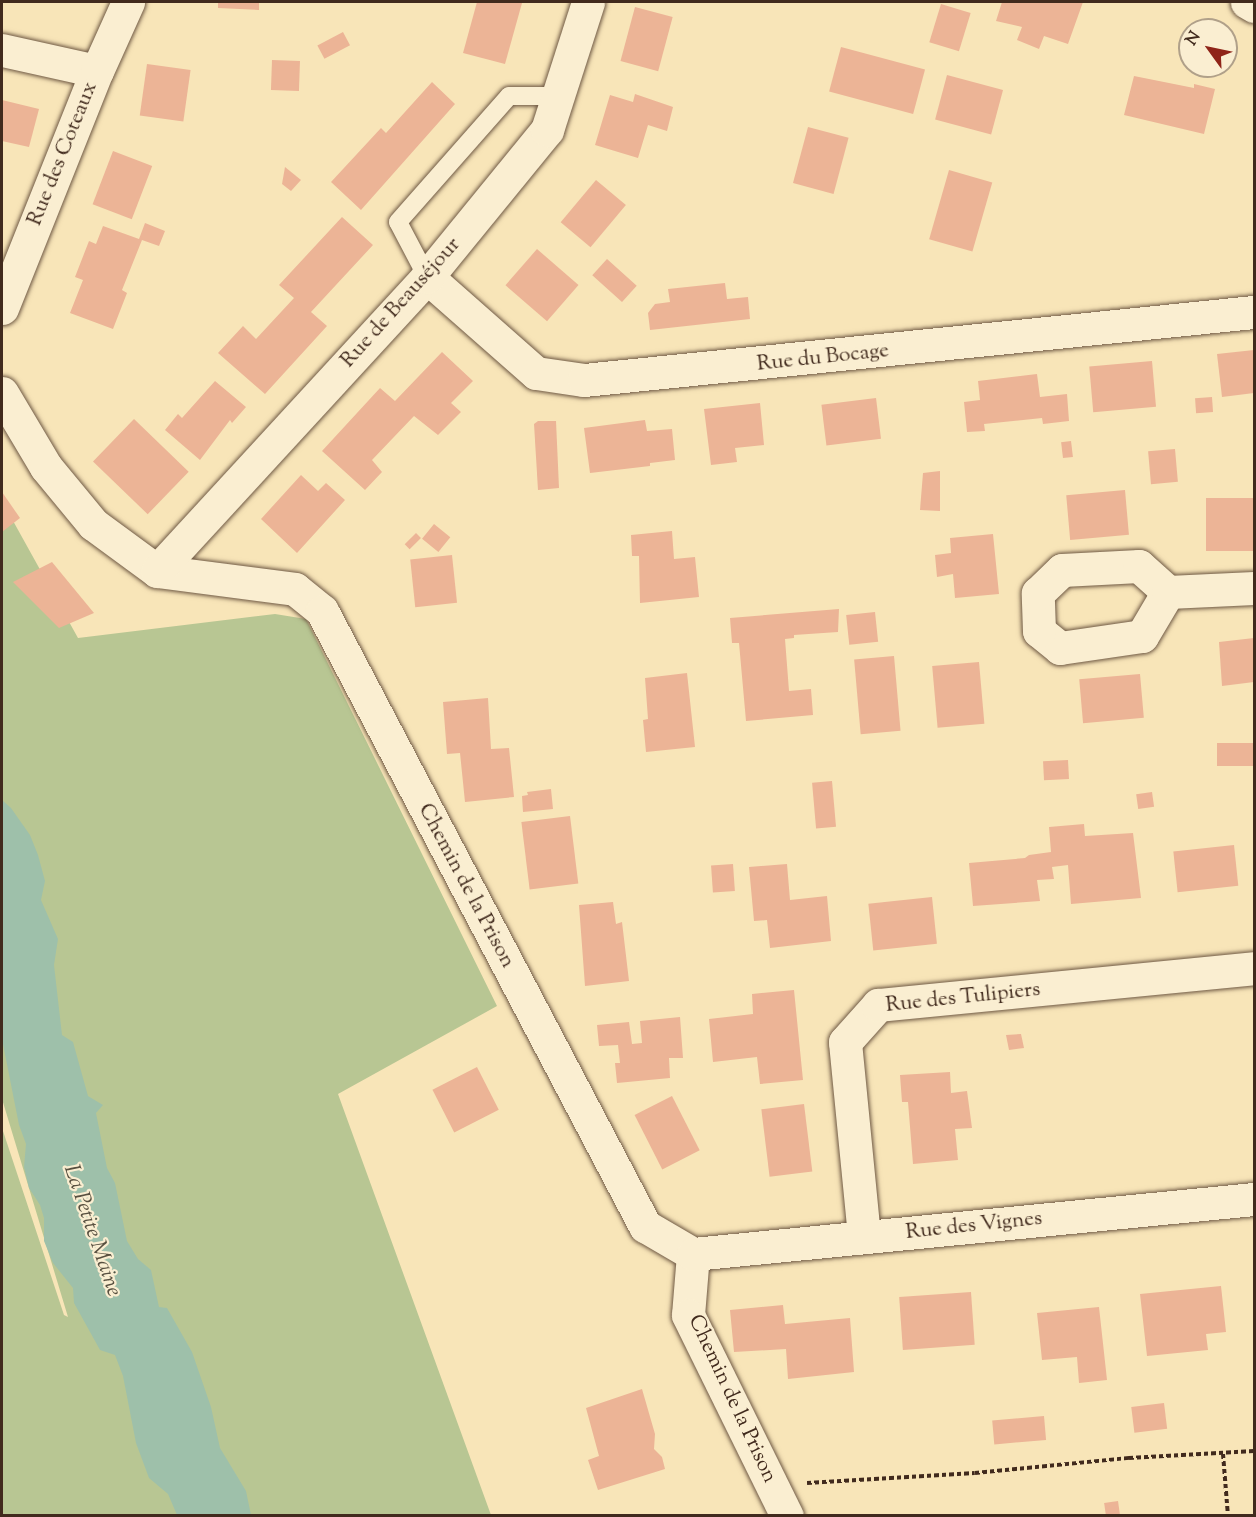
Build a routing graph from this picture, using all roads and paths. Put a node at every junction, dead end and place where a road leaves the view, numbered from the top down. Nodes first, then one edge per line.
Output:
1 (128, 2) edge
2 (588, 2) edge
3 (1247, 2) edge
4 (1254, 6) edge
5 (2, 50) edge
6 (97, 71) junction
7 (558, 96) junction
8 (427, 277) junction
9 (2, 308) edge
10 (1254, 312) edge
11 (2, 393) edge
12 (158, 571) junction
13 (1254, 588) edge
14 (1168, 592) dead end
15 (1254, 968) edge
16 (1254, 1198) edge
17 (864, 1236) junction
18 (693, 1254) junction
19 (1254, 1450) edge
20 (1223, 1454) junction
21 (783, 1506) edge
22 (1227, 1515) edge

1 - 6 street, Rue des Coteaux
2 - 7 street, Rue de Beauséjour
3 - 4 street
5 - 6 street
6 - 9 street, Rue des Coteaux
7 - 8 street, Rue de Beauséjour
7 - 8 lane
8 - 10 street, Rue du Bocage
8 - 12 street, Rue de Beauséjour
11 - 12 street, Chemin de la Prison
12 - 18 street, Chemin de la Prison
13 - 14 street
15 - 17 street, Rue des Tulipiers
16 - 17 street, Rue des Vignes
17 - 18 street, Rue des Vignes
18 - 21 street, Chemin de la Prison
19 - 20 path
20 - 21 path
20 - 22 path

